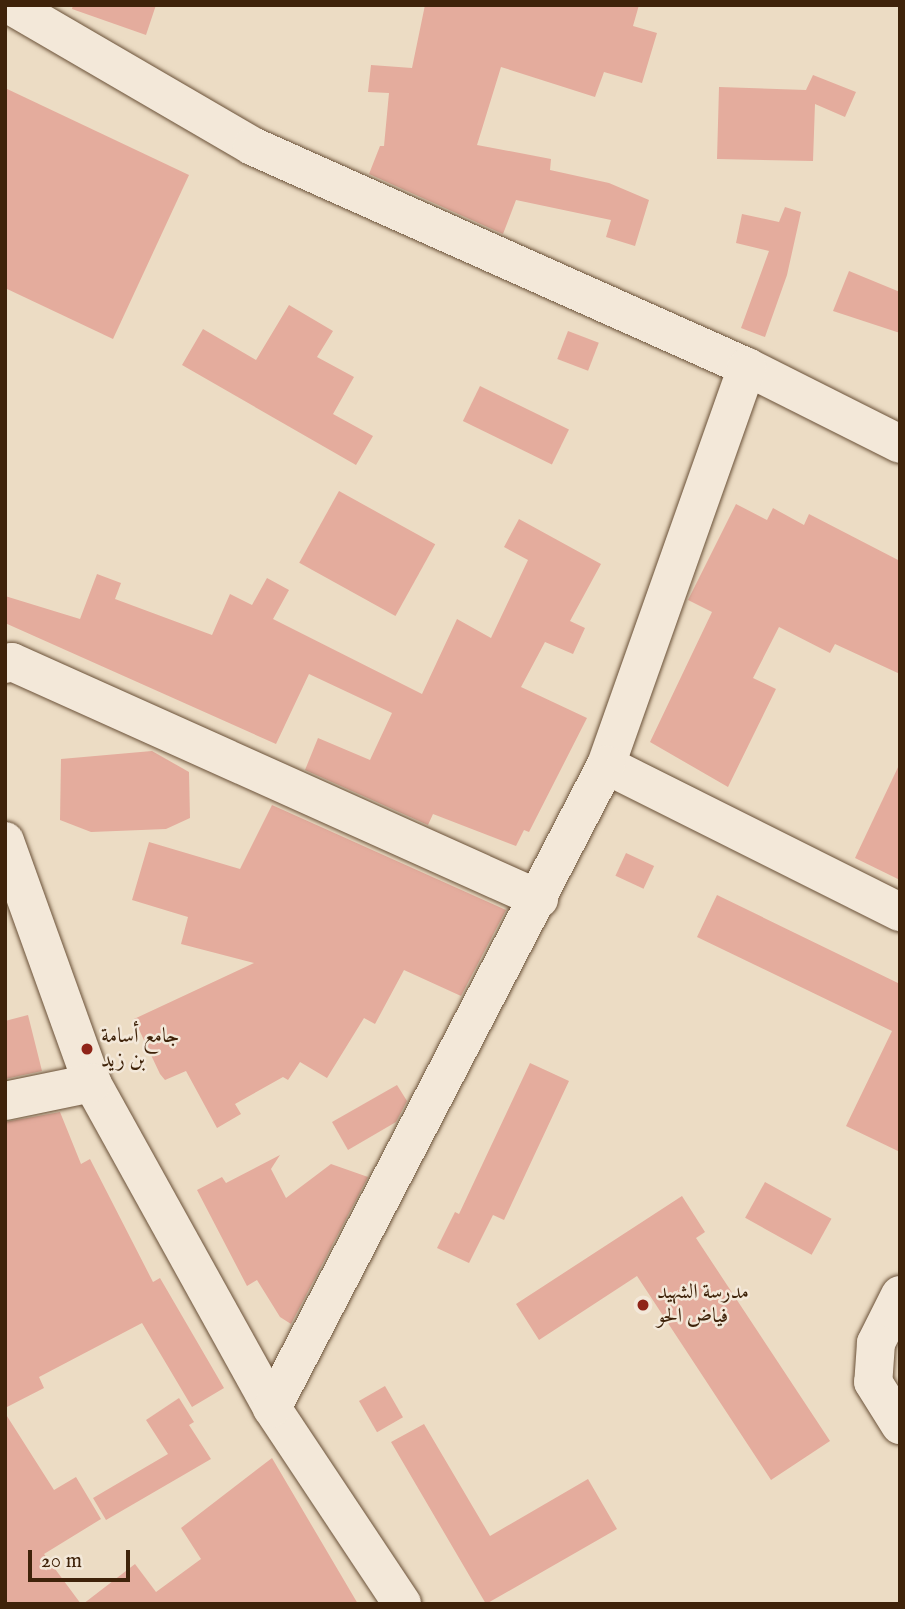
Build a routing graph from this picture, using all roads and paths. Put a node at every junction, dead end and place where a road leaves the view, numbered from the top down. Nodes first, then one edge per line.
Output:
1 (10, 5) edge
2 (5, 13) edge
3 (747, 368) junction
4 (900, 444) edge
5 (5, 664) edge
6 (606, 765) junction
7 (5, 841) edge
8 (539, 899) junction
9 (900, 912) edge
10 (92, 1083) junction
11 (5, 1101) edge
12 (900, 1295) edge
13 (272, 1408) junction
14 (900, 1425) edge
15 (402, 1604) edge

1 - 2 street
1 - 3 street
3 - 4 street
3 - 6 street
5 - 8 street
6 - 8 street
6 - 9 street
7 - 10 street
8 - 13 street
10 - 11 street
10 - 13 street
12 - 14 street
13 - 15 street

